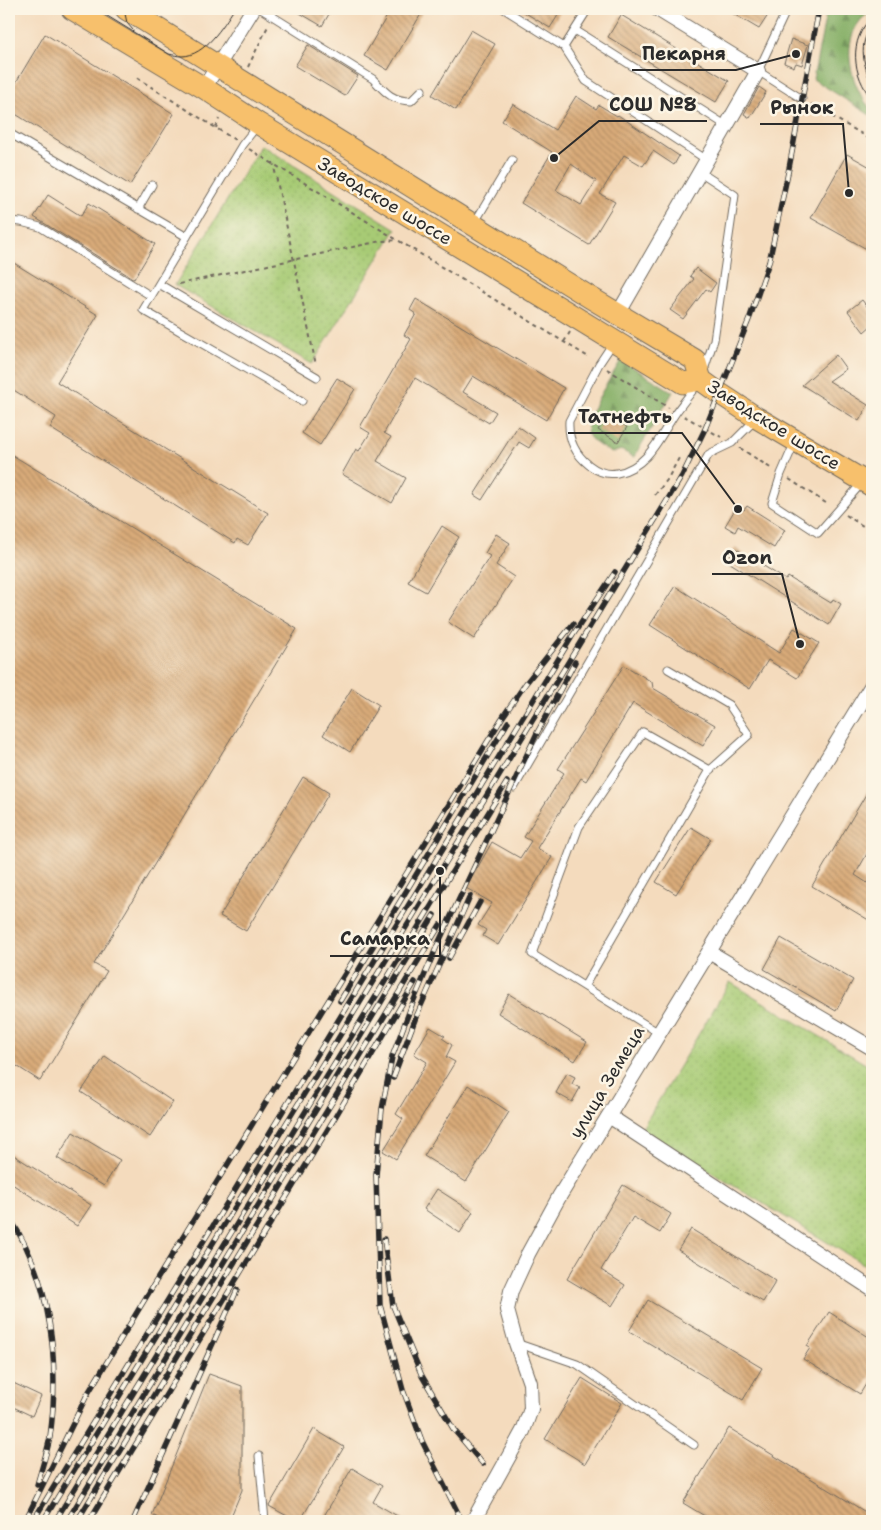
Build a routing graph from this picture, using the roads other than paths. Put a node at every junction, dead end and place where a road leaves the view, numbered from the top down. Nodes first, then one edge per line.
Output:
1 (72, 9) edge
2 (126, 9) edge
3 (253, 9) edge
4 (261, 9) edge
5 (504, 9) edge
6 (588, 9) edge
7 (657, 9) edge
8 (788, 9) edge
9 (575, 30) junction
10 (564, 47) junction
11 (217, 65) junction
12 (758, 71) junction
13 (204, 88) junction
14 (422, 90) dead end
15 (802, 99) road end
16 (259, 124) junction
17 (727, 126) junction
18 (9, 133) edge
19 (512, 160) dead end
20 (707, 160) junction
21 (700, 172) junction
22 (152, 185) dead end
23 (138, 209) junction
24 (9, 222) edge
25 (474, 225) junction
26 (187, 237) junction
27 (162, 286) junction
28 (152, 296) junction
29 (618, 314) junction
30 (614, 341) junction
31 (317, 376) dead end
32 (701, 380) junction
33 (302, 401) dead end
34 (757, 418) junction
35 (795, 441) junction
36 (868, 483) edge
37 (668, 669) dead end
38 (872, 685) edge
39 (710, 770) junction
40 (514, 788) dead end
41 (709, 952) junction
42 (585, 985) junction
43 (659, 1033) junction
44 (872, 1048) edge
45 (609, 1116) junction
46 (872, 1289) edge
47 (516, 1343) junction
48 (694, 1445) dead end
49 (259, 1456) dead end
50 (265, 1521) edge
51 (472, 1521) edge

1 - 13 main road, Заводское шоссе
2 - 11 main road, Заводское шоссе
3 - 11 street
4 - 14 lane
5 - 10 lane
6 - 9 lane
7 - 12 street
8 - 12 lane
9 - 10 lane
9 - 17 lane
10 - 20 lane
11 - 13 street
11 - 25 main road, Заводское шоссе
12 - 15 lane
12 - 17 street
13 - 16 main road, Заводское шоссе
16 - 26 lane
16 - 30 main road, Заводское шоссе
17 - 20 street
18 - 23 lane
19 - 25 lane
20 - 21 street
21 - 29 street
21 - 32 lane
22 - 23 lane
23 - 26 lane
24 - 28 lane
25 - 29 main road, Заводское шоссе
26 - 27 lane
27 - 28 lane
27 - 31 lane
28 - 33 lane
29 - 32 main road, Заводское шоссе
30 - 32 main road, Заводское шоссе
30 - 32 lane
32 - 34 main road, Заводское шоссе
34 - 35 main road, Заводское шоссе
34 - 40 lane
35 - 36 main road, Заводское шоссе
35 - 36 lane
37 - 39 lane
38 - 41 street, улица Земеца
39 - 42 lane
39 - 42 lane
41 - 43 street, улица Земеца
41 - 44 street
42 - 43 lane
43 - 45 street, улица Земеца
45 - 46 street
45 - 47 street, улица Земеца
47 - 48 lane
47 - 51 street, улица Земеца
49 - 50 lane

